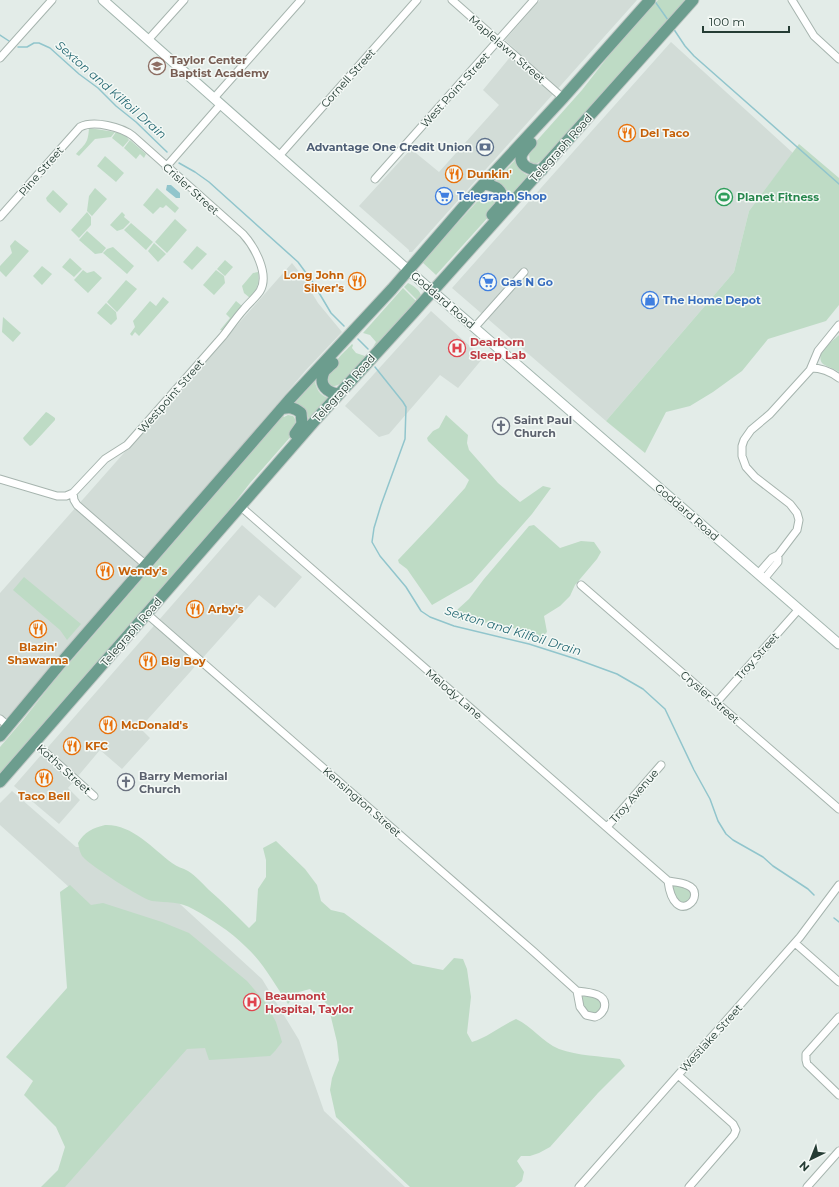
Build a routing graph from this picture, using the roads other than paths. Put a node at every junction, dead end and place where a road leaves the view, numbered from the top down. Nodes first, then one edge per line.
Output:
1 (52, 0) edge
2 (103, 0) edge
3 (184, 0) edge
4 (301, 0) edge
5 (417, 0) edge
6 (452, 0) edge
7 (534, 0) edge
8 (650, 0) edge
9 (693, 0) edge
10 (792, 0) edge
11 (148, 40) junction
12 (498, 41) junction
13 (0, 58) edge
14 (839, 59) edge
15 (590, 68) junction
16 (214, 98) junction
17 (563, 98) junction
18 (221, 104) junction
19 (84, 126) joint
20 (279, 156) junction
21 (166, 166) junction
22 (542, 170) junction
23 (375, 180) dead end
24 (484, 184) junction
25 (0, 217) edge
26 (408, 270) junction
27 (524, 272) dead end
28 (445, 276) junction
29 (396, 284) junction
30 (260, 290) joint
31 (433, 290) junction
32 (839, 324) edge
33 (475, 327) junction
34 (811, 368) junction
35 (839, 378) edge
36 (338, 394) junction
37 (281, 409) junction
38 (0, 479) edge
39 (73, 493) junction
40 (240, 506) junction
41 (230, 518) junction
42 (146, 565) junction
43 (761, 576) junction
44 (581, 585) dead end
45 (799, 610) junction
46 (147, 614) junction
47 (839, 644) edge
48 (42, 686) junction
49 (716, 703) junction
50 (4, 723) edge
51 (0, 736) edge
52 (0, 743) edge
53 (35, 743) junction
54 (661, 765) dead end
55 (0, 782) edge
56 (94, 796) dead end
57 (839, 809) edge
58 (607, 827) junction
59 (668, 882) dead end
60 (839, 885) edge
61 (795, 943) junction
62 (839, 982) edge
63 (577, 992) dead end
64 (839, 1017) edge
65 (678, 1075) junction
66 (839, 1095) edge
67 (839, 1151) edge
68 (579, 1187) edge
69 (689, 1187) edge
70 (807, 1187) edge

1 - 13 street
2 - 11 main road, Goddard Road
3 - 11 street
4 - 16 street
5 - 20 street, Cornell Street
6 - 12 street, Maplelawn Street
7 - 12 street, West Point Street
8 - 15 main road
9 - 22 main road, Telegraph Road
10 - 14 street
11 - 16 main road, Goddard Road
12 - 17 street, Maplelawn Street
12 - 23 street, West Point Street
15 - 17 main road
15 - 22 main road
16 - 18 main road, Goddard Road
17 - 24 main road
18 - 20 main road, Goddard Road
18 - 21 street
19 - 21 street, Crisler Street
19 - 25 street, Pine Street
20 - 26 main road, Goddard Road
21 - 30 street, Crisler Street
22 - 28 main road, Telegraph Road
24 - 26 main road
24 - 28 main road
26 - 29 main road
26 - 31 main road, Goddard Road
27 - 33 street
28 - 31 main road, Telegraph Road
29 - 36 main road
29 - 37 main road
30 - 39 street, Westpoint Street
31 - 33 main road, Goddard Road
31 - 36 main road, Telegraph Road
32 - 34 street
33 - 43 main road, Goddard Road
34 - 35 street
34 - 43 street
36 - 40 main road, Telegraph Road
37 - 41 main road
37 - 42 main road
38 - 39 street
39 - 42 street
40 - 41 main road, Telegraph Road
40 - 58 street, Melody Lane
41 - 46 main road, Telegraph Road
42 - 48 main road
43 - 45 main road, Goddard Road
44 - 49 street, Crysler Street
45 - 47 main road, Goddard Road
45 - 49 street, Troy Street
46 - 53 main road, Telegraph Road
46 - 63 street, Kensington Street
48 - 50 main road
48 - 52 main road
49 - 57 street, Crysler Street
50 - 51 main road
53 - 55 main road, Telegraph Road
53 - 56 street, Koths Street
54 - 58 street, Troy Avenue
58 - 59 street, Melody Lane
60 - 61 street, Westlake Street
61 - 62 street
61 - 65 street, Westlake Street
64 - 66 street
65 - 68 street, Westlake Street
65 - 69 street
67 - 70 street

